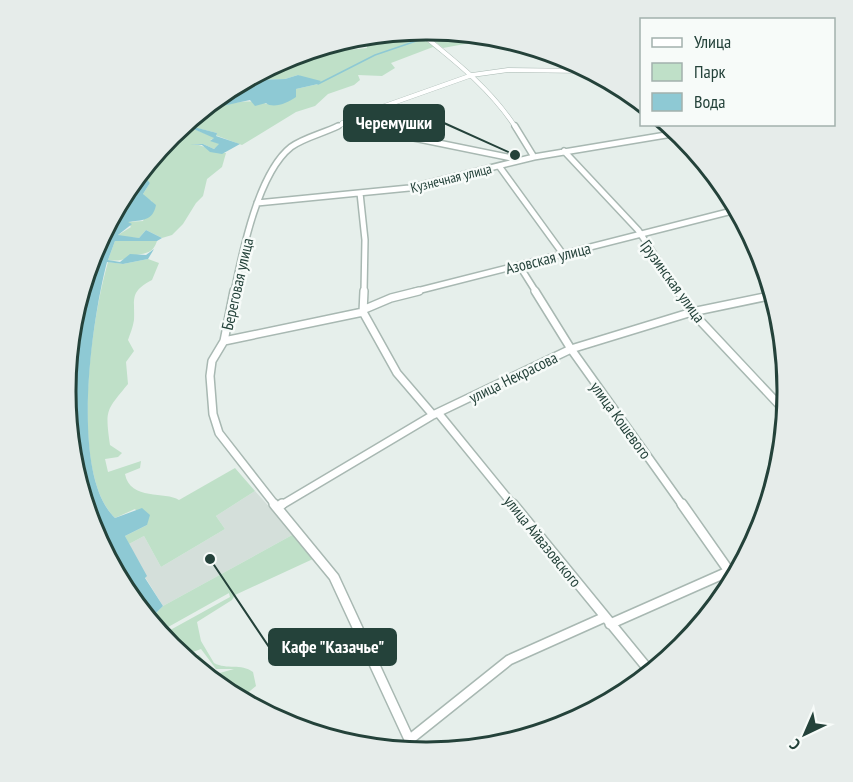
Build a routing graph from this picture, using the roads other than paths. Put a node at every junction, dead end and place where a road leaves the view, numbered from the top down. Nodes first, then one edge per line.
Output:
1 (429, 40) edge
2 (569, 71) edge
3 (472, 75) junction
4 (342, 123) junction
5 (666, 135) edge
6 (564, 151) junction
7 (534, 157) junction
8 (520, 160) junction
9 (499, 166) junction
10 (360, 193) junction
11 (257, 203) junction
12 (728, 212) edge
13 (640, 235) junction
14 (563, 254) junction
15 (519, 265) junction
16 (764, 298) edge
17 (364, 310) junction
18 (692, 312) junction
19 (224, 341) junction
20 (571, 349) junction
21 (777, 402) edge
22 (436, 414) junction
23 (278, 507) junction
24 (729, 568) edge
25 (726, 573) edge
26 (608, 620) junction
27 (645, 665) edge
28 (409, 740) joint

1 - 3 street
2 - 3 street, Береговая улица
3 - 4 street, Береговая улица
3 - 7 street
4 - 8 street
4 - 11 street, Береговая улица
5 - 6 street, Кузнечная улица
6 - 7 street, Кузнечная улица
6 - 13 street, Грузинская улица
7 - 8 street, Кузнечная улица
8 - 9 street, Кузнечная улица
9 - 10 street, Кузнечная улица
9 - 14 street
10 - 11 street, Кузнечная улица
10 - 17 street, улица Айвазовского
11 - 19 street, Береговая улица
12 - 13 street, Азовская улица
13 - 14 street, Азовская улица
13 - 18 street, Грузинская улица
14 - 15 street, Азовская улица
15 - 17 street, Азовская улица
15 - 20 street, улица Кошевого
16 - 18 street, улица Некрасова
17 - 19 street, Азовская улица
17 - 22 street, улица Айвазовского
18 - 20 street, улица Некрасова
18 - 21 street, Грузинская улица
19 - 23 street, Береговая улица
20 - 22 street, улица Некрасова
20 - 24 street, улица Кошевого
22 - 23 street, улица Некрасова
22 - 26 street, улица Айвазовского
23 - 28 street, Береговая улица
25 - 26 street
26 - 27 street, улица Айвазовского
26 - 28 street

